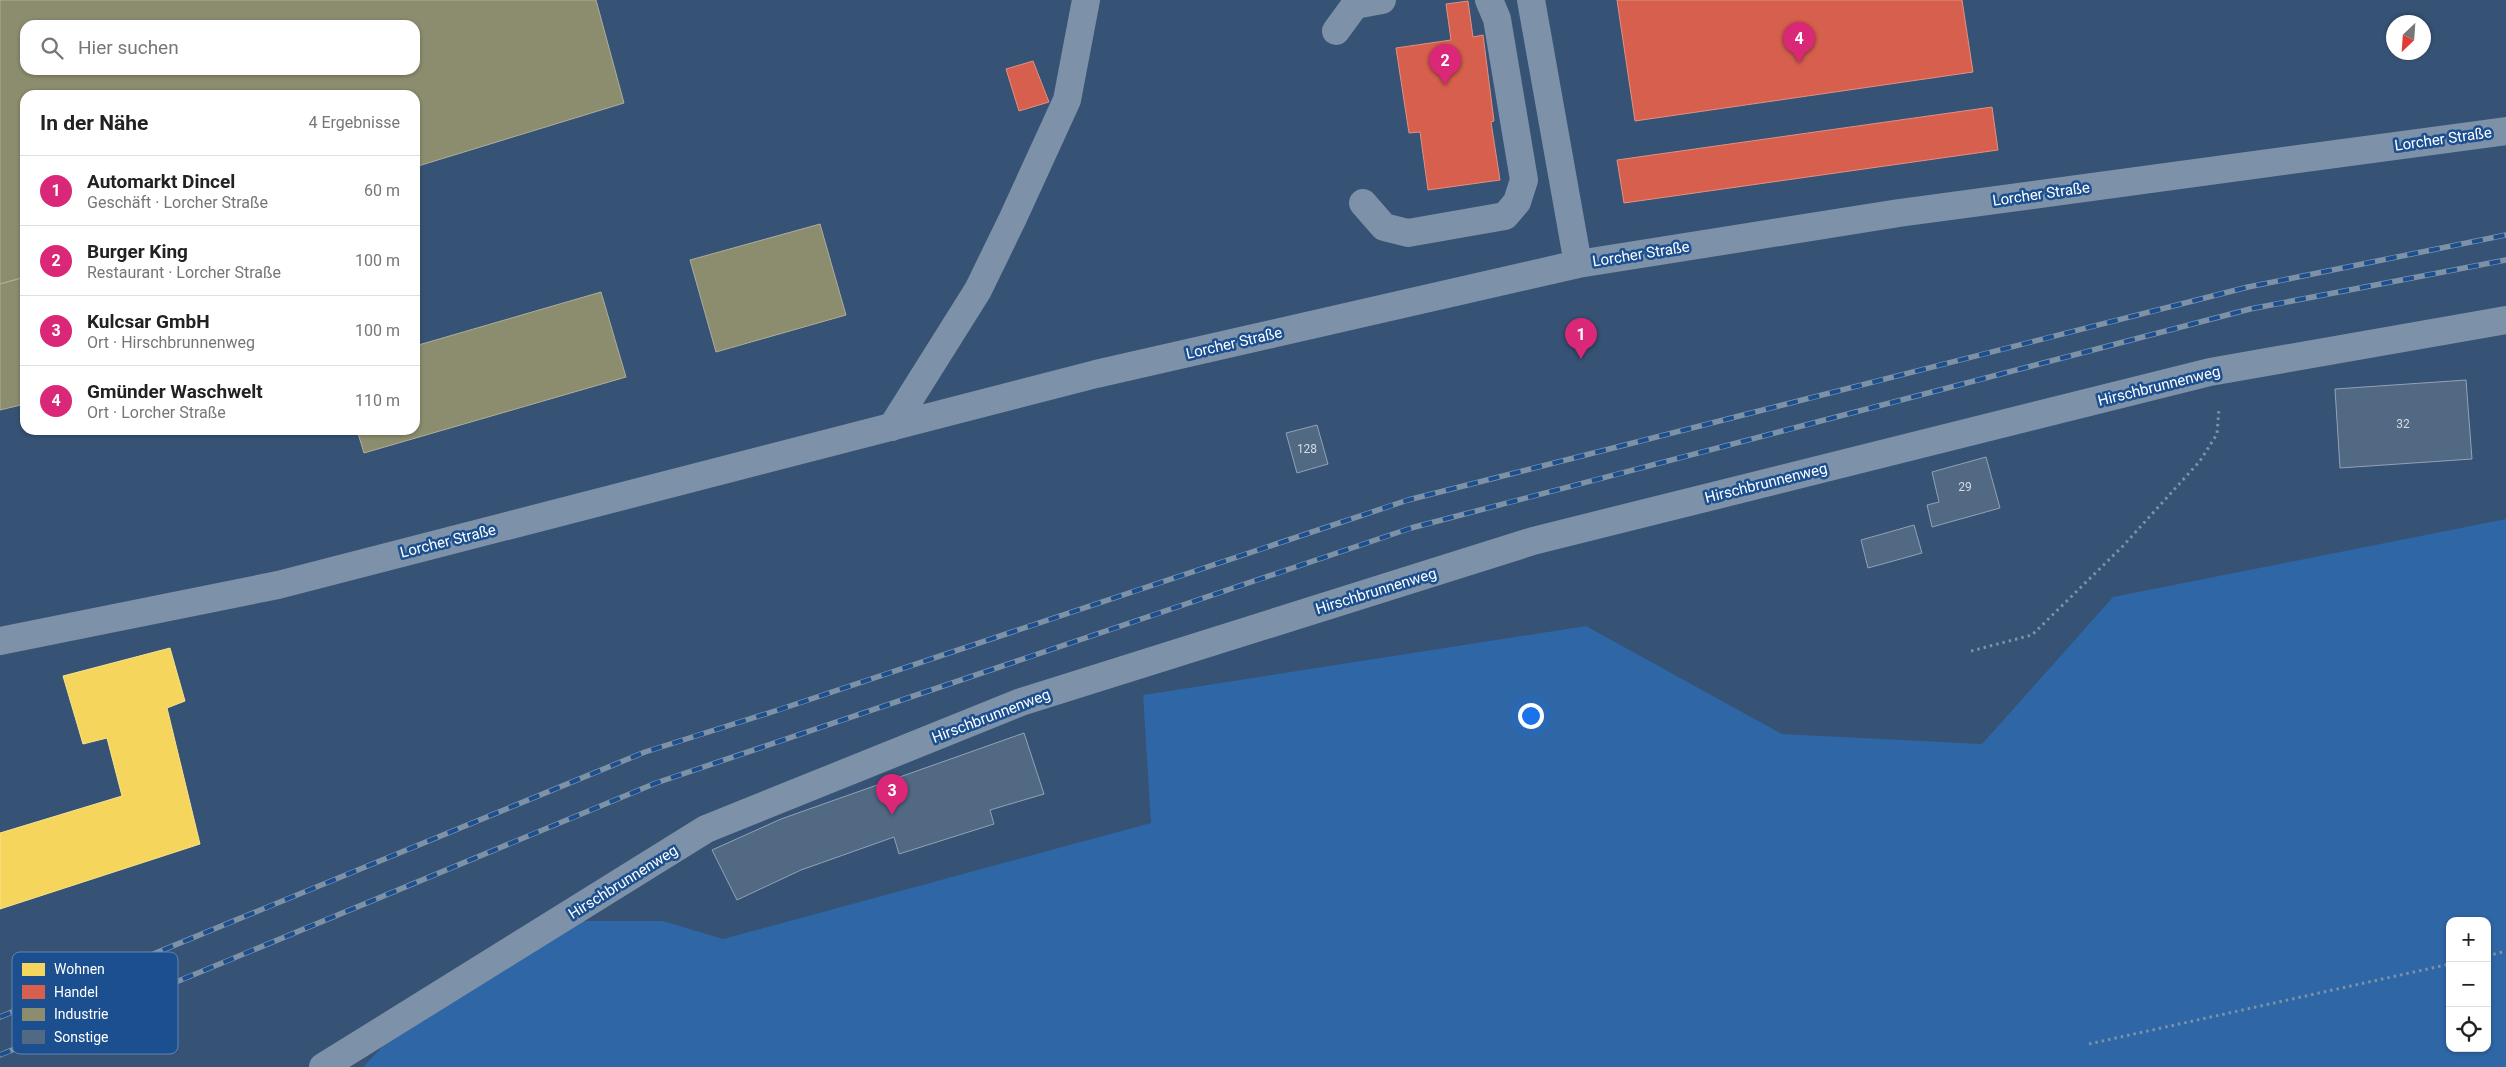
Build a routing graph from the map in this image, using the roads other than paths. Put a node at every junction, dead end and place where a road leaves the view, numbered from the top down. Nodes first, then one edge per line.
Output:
1 (1086, 0) edge
2 (1382, 0) edge
3 (1489, 0) edge
4 (1531, 0) edge
5 (1336, 31) dead end
6 (2506, 131) edge
7 (1363, 202) dead end
8 (1578, 264) junction
9 (2506, 320) edge
10 (892, 427) junction
11 (0, 641) edge
12 (323, 1067) edge

1 - 10 street
2 - 5 street
3 - 7 street
4 - 8 street, Lorcher Straße
6 - 8 street, Lorcher Straße
8 - 10 street, Lorcher Straße
9 - 12 street, Hirschbrunnenweg
10 - 11 street, Lorcher Straße

